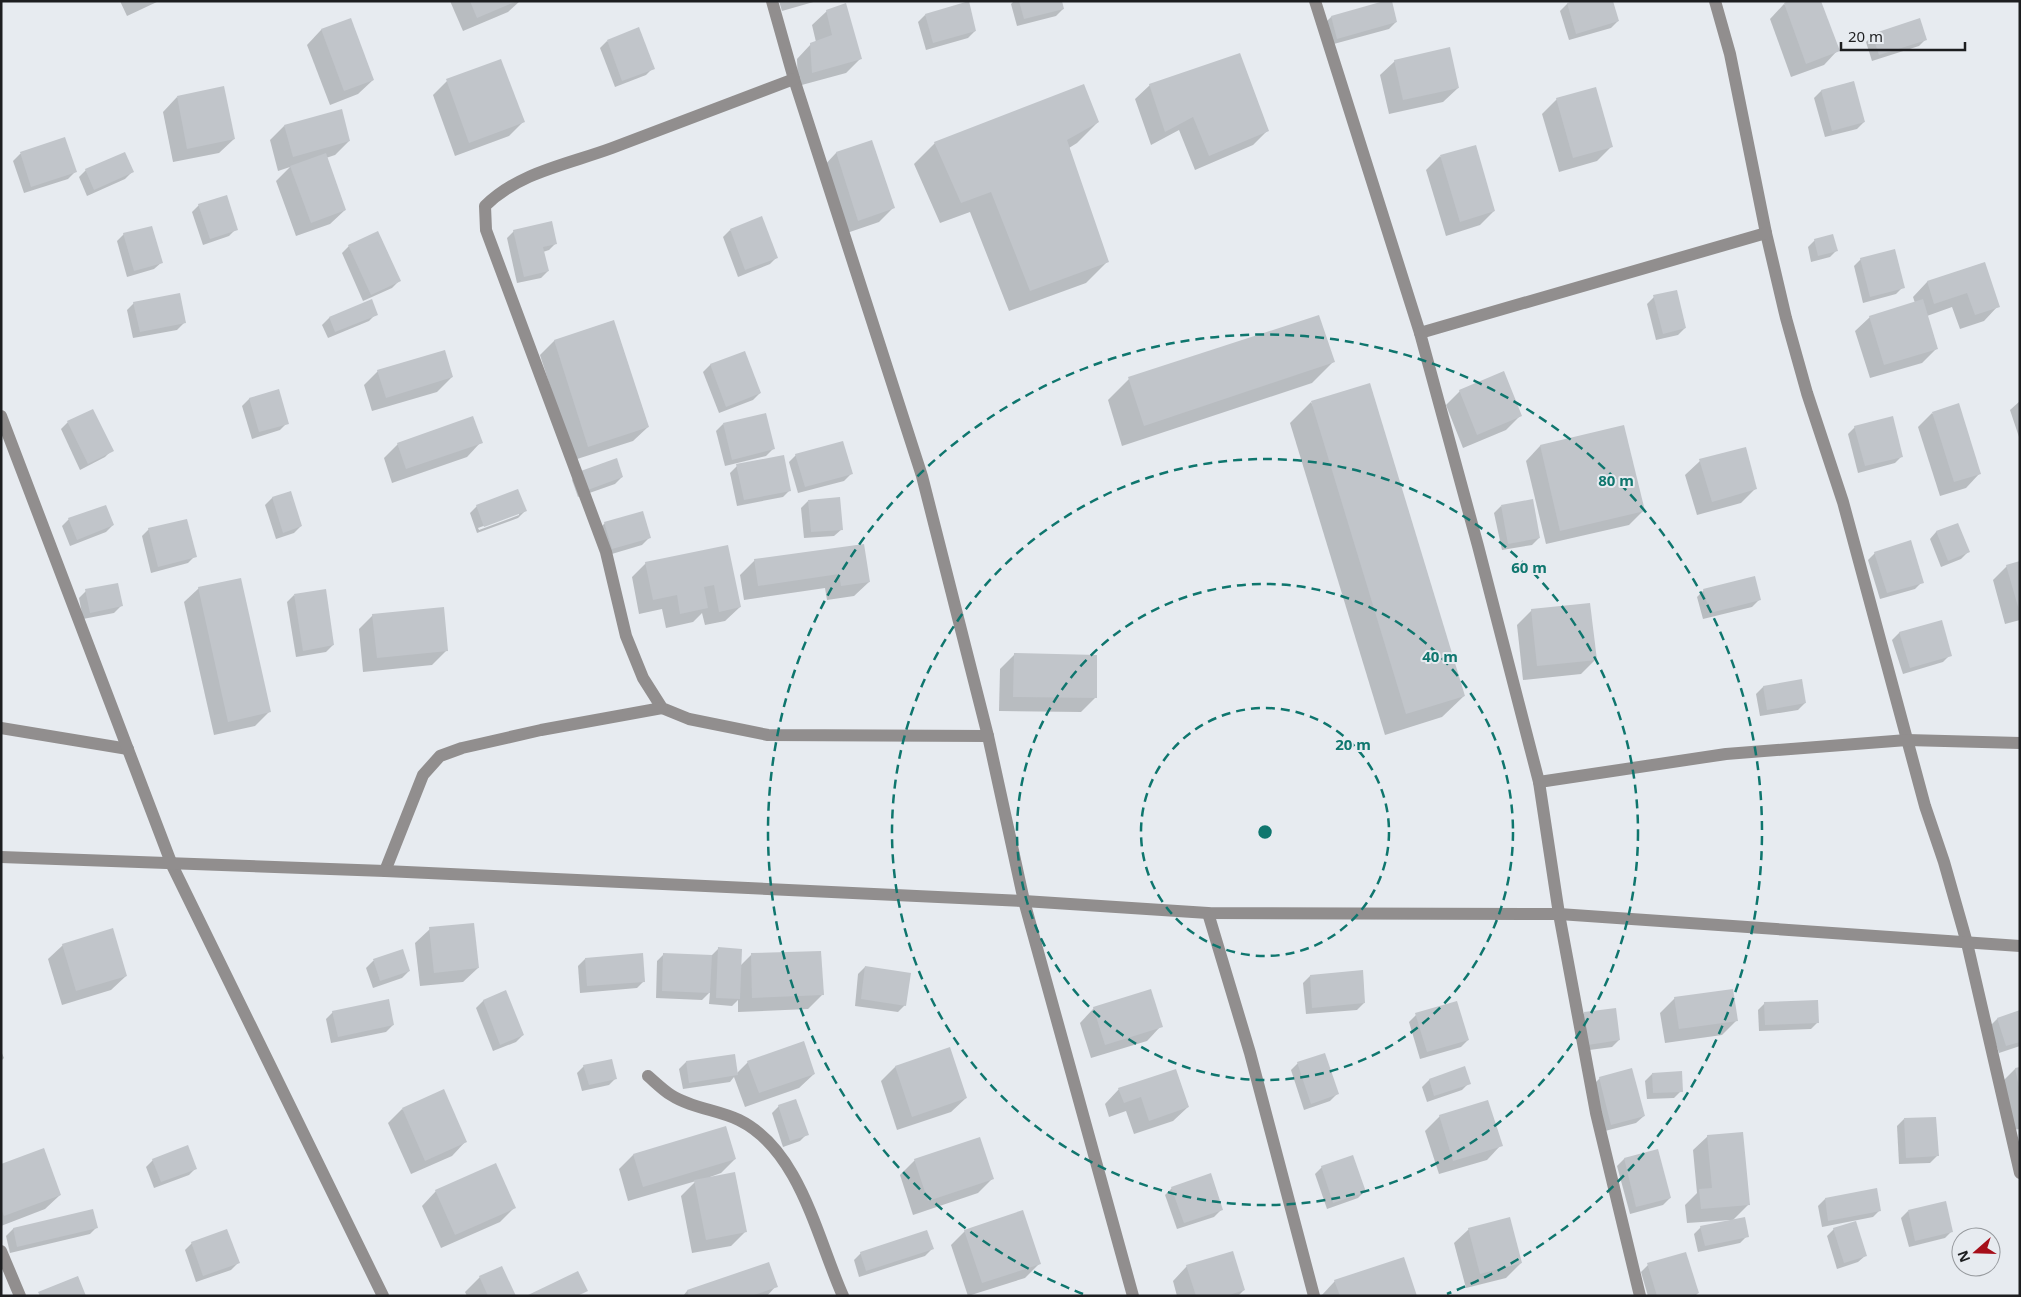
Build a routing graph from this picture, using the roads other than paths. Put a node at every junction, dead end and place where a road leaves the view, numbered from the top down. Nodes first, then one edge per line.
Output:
1 (772, 1) edge
2 (1315, 1) edge
3 (1715, 1) edge
4 (794, 79) junction
5 (1766, 233) junction
6 (1420, 333) junction
7 (1, 416) edge
8 (662, 708) junction
9 (1, 728) edge
10 (988, 736) junction
11 (1907, 740) junction
12 (2020, 743) edge
13 (128, 750) junction
14 (1539, 782) junction
15 (1, 857) edge
16 (172, 865) junction
17 (385, 871) junction
18 (1024, 901) junction
19 (1208, 913) junction
20 (1559, 914) junction
21 (1967, 943) junction
22 (2020, 946) edge
23 (648, 1076) dead end
24 (2020, 1173) edge
25 (1, 1251) edge
26 (20, 1296) edge
27 (383, 1296) edge
28 (843, 1296) edge
29 (1133, 1296) edge
30 (1314, 1296) edge
31 (1640, 1296) edge

1 - 4 street
2 - 6 street
3 - 5 street
4 - 8 street
4 - 10 street
5 - 6 street
5 - 11 street
6 - 14 street
7 - 13 street
8 - 10 street
8 - 17 street
9 - 13 street
10 - 18 street
11 - 12 street
11 - 14 street
11 - 21 street
13 - 16 street
14 - 20 street
15 - 16 street
16 - 17 street
16 - 27 street
17 - 18 street
18 - 19 street
18 - 29 street
19 - 20 street
19 - 30 street
20 - 21 street
20 - 31 street
21 - 22 street
21 - 24 street
23 - 28 street
25 - 26 street

